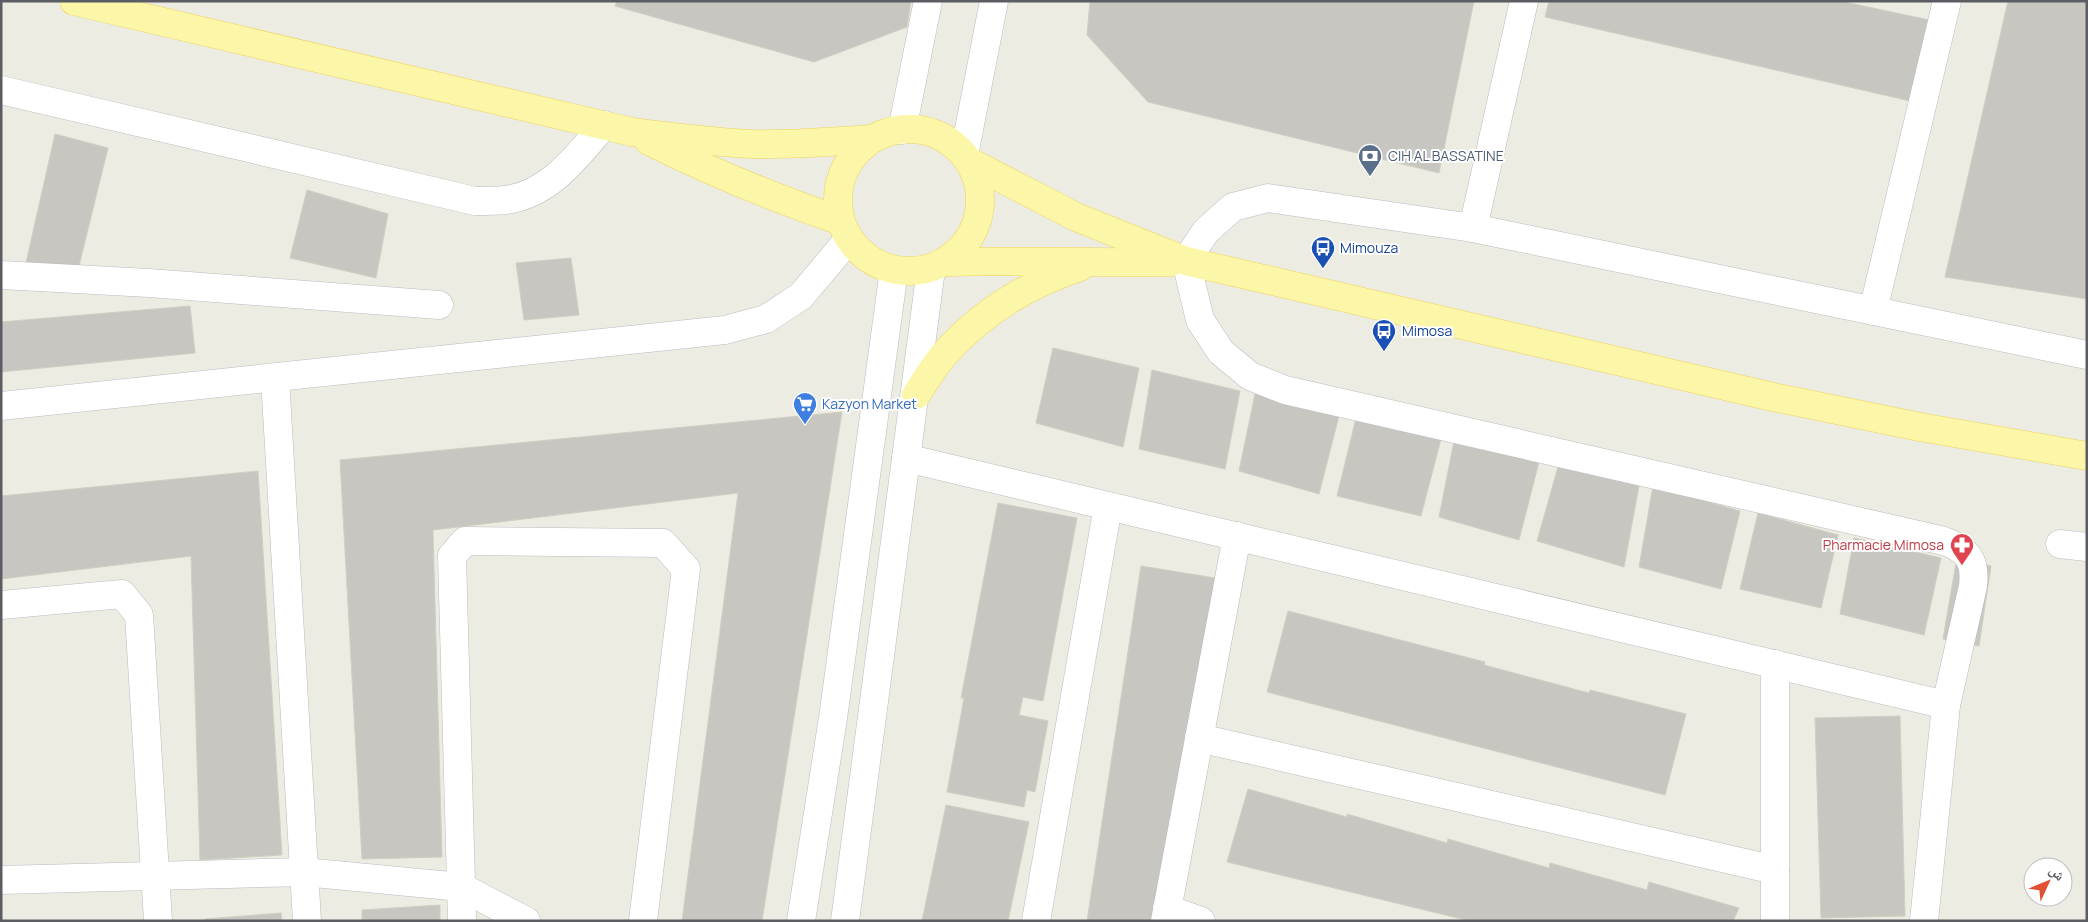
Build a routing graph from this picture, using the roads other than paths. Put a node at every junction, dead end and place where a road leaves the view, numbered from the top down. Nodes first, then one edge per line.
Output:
1 (74, 1) edge
2 (928, 1) edge
3 (994, 1) edge
4 (1524, 1) edge
5 (1947, 1) edge
6 (1, 90) edge
7 (604, 125) junction
8 (902, 130) junction
9 (632, 132) junction
10 (871, 139) junction
11 (967, 158) junction
12 (1473, 228) junction
13 (845, 230) junction
14 (1186, 261) junction
15 (1093, 263) junction
16 (940, 265) junction
17 (894, 270) junction
18 (1, 275) edge
19 (439, 304) dead end
20 (1873, 311) junction
21 (2087, 355) edge
22 (275, 378) junction
23 (916, 396) junction
24 (1, 406) edge
25 (2087, 456) edge
26 (906, 458) junction
27 (1108, 506) junction
28 (1237, 536) junction
29 (2060, 544) dead end
30 (2087, 547) edge
31 (1, 606) edge
32 (1775, 664) junction
33 (1946, 705) junction
34 (1199, 738) junction
35 (1775, 870) junction
36 (304, 872) junction
37 (155, 876) junction
38 (1, 880) edge
39 (461, 887) junction
40 (1166, 915) edge
41 (158, 921) edge
42 (307, 921) edge
43 (462, 921) edge
44 (526, 921) edge
45 (643, 921) edge
46 (801, 921) edge
47 (845, 921) edge
48 (1036, 921) edge
49 (1201, 921) edge
50 (1775, 921) edge
51 (1924, 921) edge

1 - 7 main road
2 - 8 street
3 - 11 street
4 - 12 street
5 - 20 street
6 - 7 street
7 - 9 main road
8 - 10 main road
8 - 11 main road
9 - 10 main road
9 - 13 main road
10 - 13 main road
11 - 14 main road
11 - 16 main road
12 - 14 street
12 - 20 street
13 - 17 main road
13 - 22 street
14 - 15 main road
14 - 25 main road
14 - 33 street
15 - 16 main road
15 - 23 main road
16 - 17 main road
16 - 23 street
17 - 46 street
18 - 19 street
20 - 21 street
22 - 24 street
22 - 36 street
23 - 26 street
26 - 27 street
26 - 47 street
27 - 28 street
27 - 48 street
28 - 32 street
28 - 34 street
29 - 30 street
31 - 37 street
32 - 33 street
32 - 35 street
33 - 51 street
34 - 35 street
34 - 40 street
35 - 50 street
36 - 37 street
36 - 39 street
36 - 42 street
37 - 38 street
37 - 41 street
39 - 43 street
39 - 44 street
39 - 45 street
40 - 49 street

